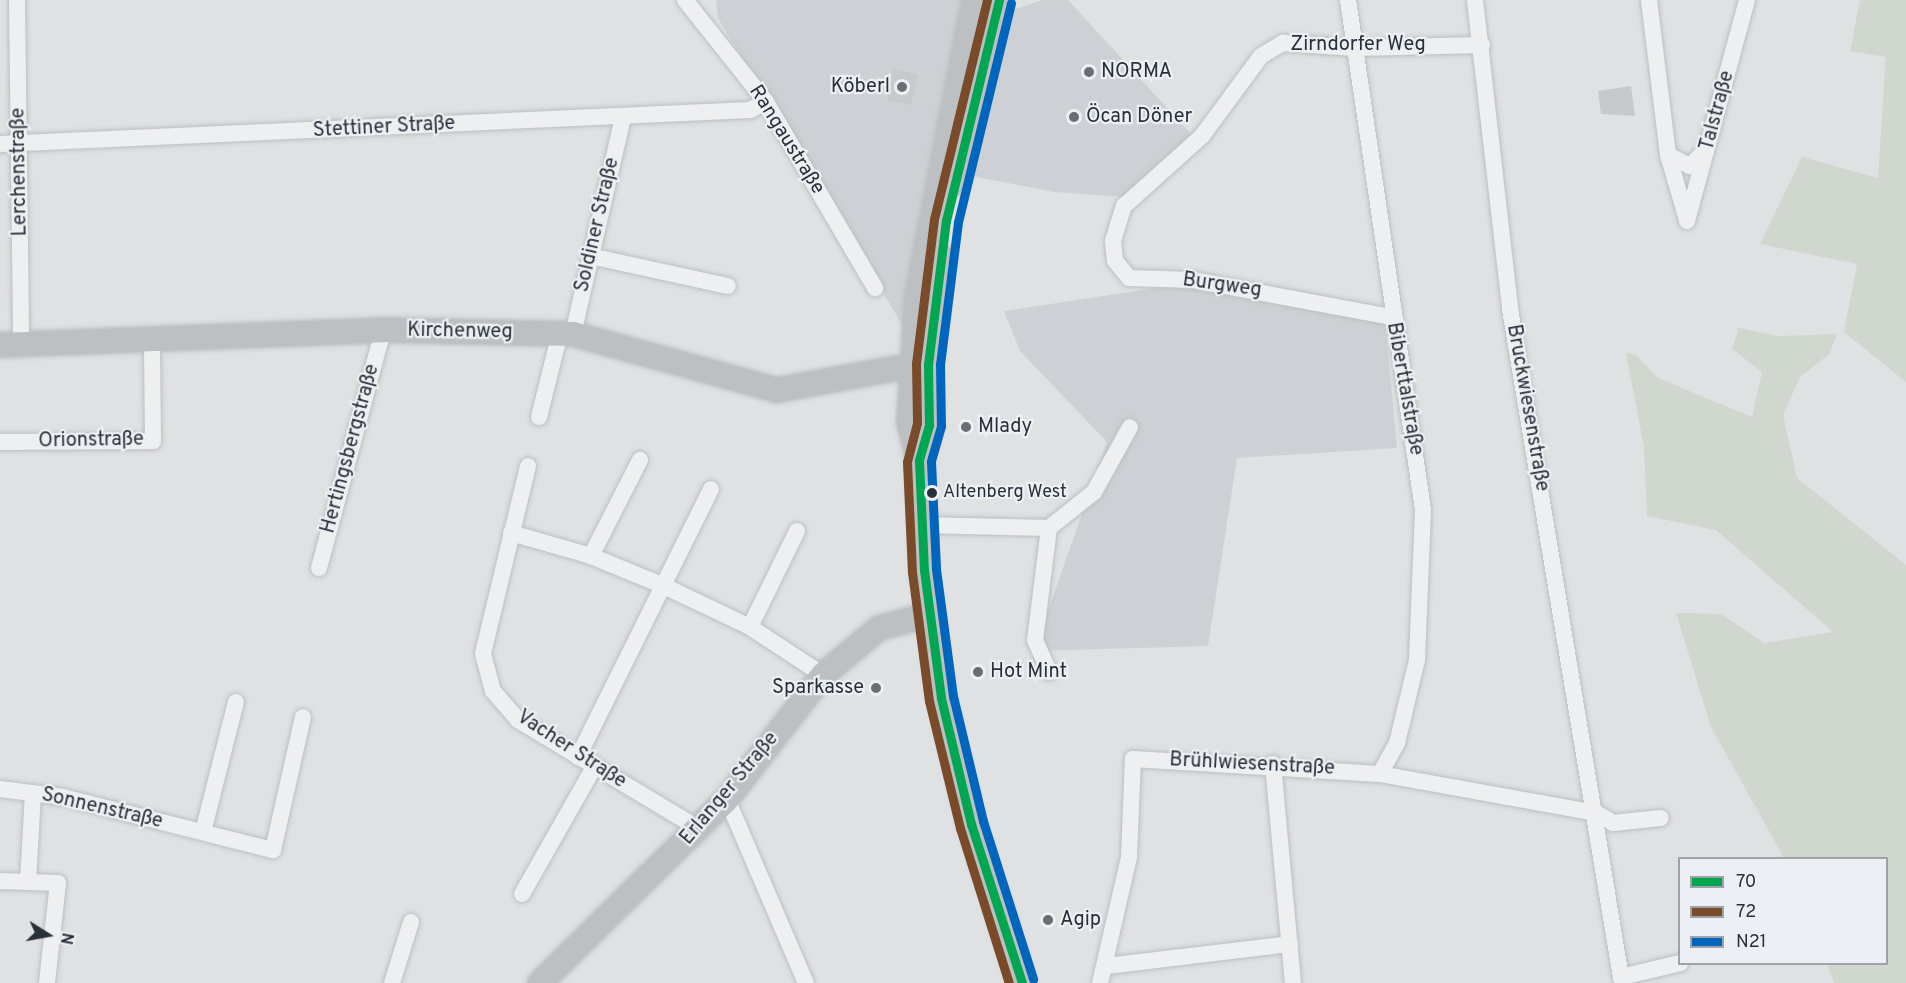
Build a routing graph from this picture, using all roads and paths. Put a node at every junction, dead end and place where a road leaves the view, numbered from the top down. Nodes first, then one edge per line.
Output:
1 (18, 0) edge
2 (685, 0) edge
3 (975, 0) edge
4 (999, 0) edge
5 (1348, 0) edge
6 (1475, 0) edge
7 (1649, 0) edge
8 (1747, 0) edge
9 (1482, 45) junction
10 (1355, 48) junction
11 (766, 102) junction
12 (623, 117) junction
13 (0, 144) edge
14 (20, 144) junction
15 (1708, 149) junction
16 (1668, 155) junction
17 (1124, 206) joint
18 (590, 256) junction
19 (728, 286) dead end
20 (875, 288) dead end
21 (1391, 317) junction
22 (383, 330) junction
23 (566, 334) junction
24 (152, 339) junction
25 (11, 345) edge
26 (909, 366) junction
27 (538, 417) dead end
28 (1130, 427) dead end
29 (0, 442) edge
30 (640, 460) dead end
31 (919, 462) junction
32 (528, 466) dead end
33 (711, 489) dead end
34 (922, 525) junction
35 (1049, 528) junction
36 (797, 531) dead end
37 (511, 533) junction
38 (591, 556) junction
39 (319, 568) dead end
40 (664, 586) junction
41 (929, 615) junction
42 (750, 627) junction
43 (1049, 672) dead end
44 (823, 675) junction
45 (236, 702) dead end
46 (303, 717) dead end
47 (579, 758) junction
48 (1273, 764) junction
49 (594, 766) junction
50 (1380, 774) junction
51 (0, 789) edge
52 (33, 793) junction
53 (727, 800) junction
54 (1596, 813) junction
55 (1661, 818) dead end
56 (698, 828) junction
57 (203, 832) junction
58 (0, 880) edge
59 (28, 882) junction
60 (522, 894) dead end
61 (411, 922) dead end
62 (1290, 944) junction
63 (1678, 964) edge
64 (1106, 966) junction
65 (1621, 980) edge
66 (47, 983) edge
67 (392, 983) edge
68 (540, 983) edge
69 (806, 983) edge
70 (1022, 983) edge
71 (1100, 983) edge
72 (1293, 983) edge

1 - 14 street, Lerchenstraße
2 - 11 street, Rangaustraße
3 - 26 main road
4 - 31 main road
5 - 10 street, Biberttalstraße
6 - 9 street, Bruckwiesenstraße
7 - 16 street
8 - 15 street, Talstraße
9 - 10 street, Zirndorfer Weg
9 - 54 street, Bruckwiesenstraße
10 - 17 street, Zirndorfer Weg
10 - 21 street, Biberttalstraße
11 - 12 street, Stettiner Straße
11 - 20 street, Rangaustraße
12 - 14 street, Stettiner Straße
12 - 18 street, Soldiner Straße
13 - 14 street, Stettiner Straße
14 - 25 street, Lerchenstraße
15 - 16 street
15 - 16 street, Talstraße
17 - 21 street, Burgweg
18 - 19 street
18 - 23 street, Soldiner Straße
21 - 50 street, Biberttalstraße
22 - 23 main road, Kirchenweg
22 - 24 main road, Kirchenweg
22 - 39 street, Hertingsbergstraße
23 - 26 main road, Kirchenweg
23 - 27 street
24 - 25 main road, Kirchenweg
24 - 29 street, Orionstraße
26 - 31 main road
28 - 35 street
30 - 38 street
31 - 34 main road
32 - 37 street, Vacher Straße
33 - 40 street
34 - 35 street
34 - 41 main road
35 - 43 street
36 - 42 street
37 - 38 street
37 - 47 street, Vacher Straße
38 - 40 street
40 - 42 street
40 - 47 street
41 - 44 main road, Erlanger Straße
41 - 70 main road
42 - 44 street
44 - 53 main road, Erlanger Straße
45 - 57 street
46 - 57 street, Sonnenstraße
47 - 49 street, Vacher Straße
48 - 50 street, Brühlwiesenstraße
48 - 62 street
48 - 64 street, Brühlwiesenstraße
49 - 56 street, Vacher Straße
49 - 60 street
50 - 54 street, Brühlwiesenstraße
51 - 52 street, Sonnenstraße
52 - 57 street, Sonnenstraße
52 - 59 street
53 - 56 main road, Erlanger Straße
53 - 69 street
54 - 55 street
54 - 65 street, Bruckwiesenstraße
56 - 68 main road, Erlanger Straße
58 - 59 street
59 - 66 street
61 - 67 street
62 - 64 street
62 - 72 street
63 - 65 street, Bruckwiesenstraße
64 - 71 street, Brühlwiesenstraße

